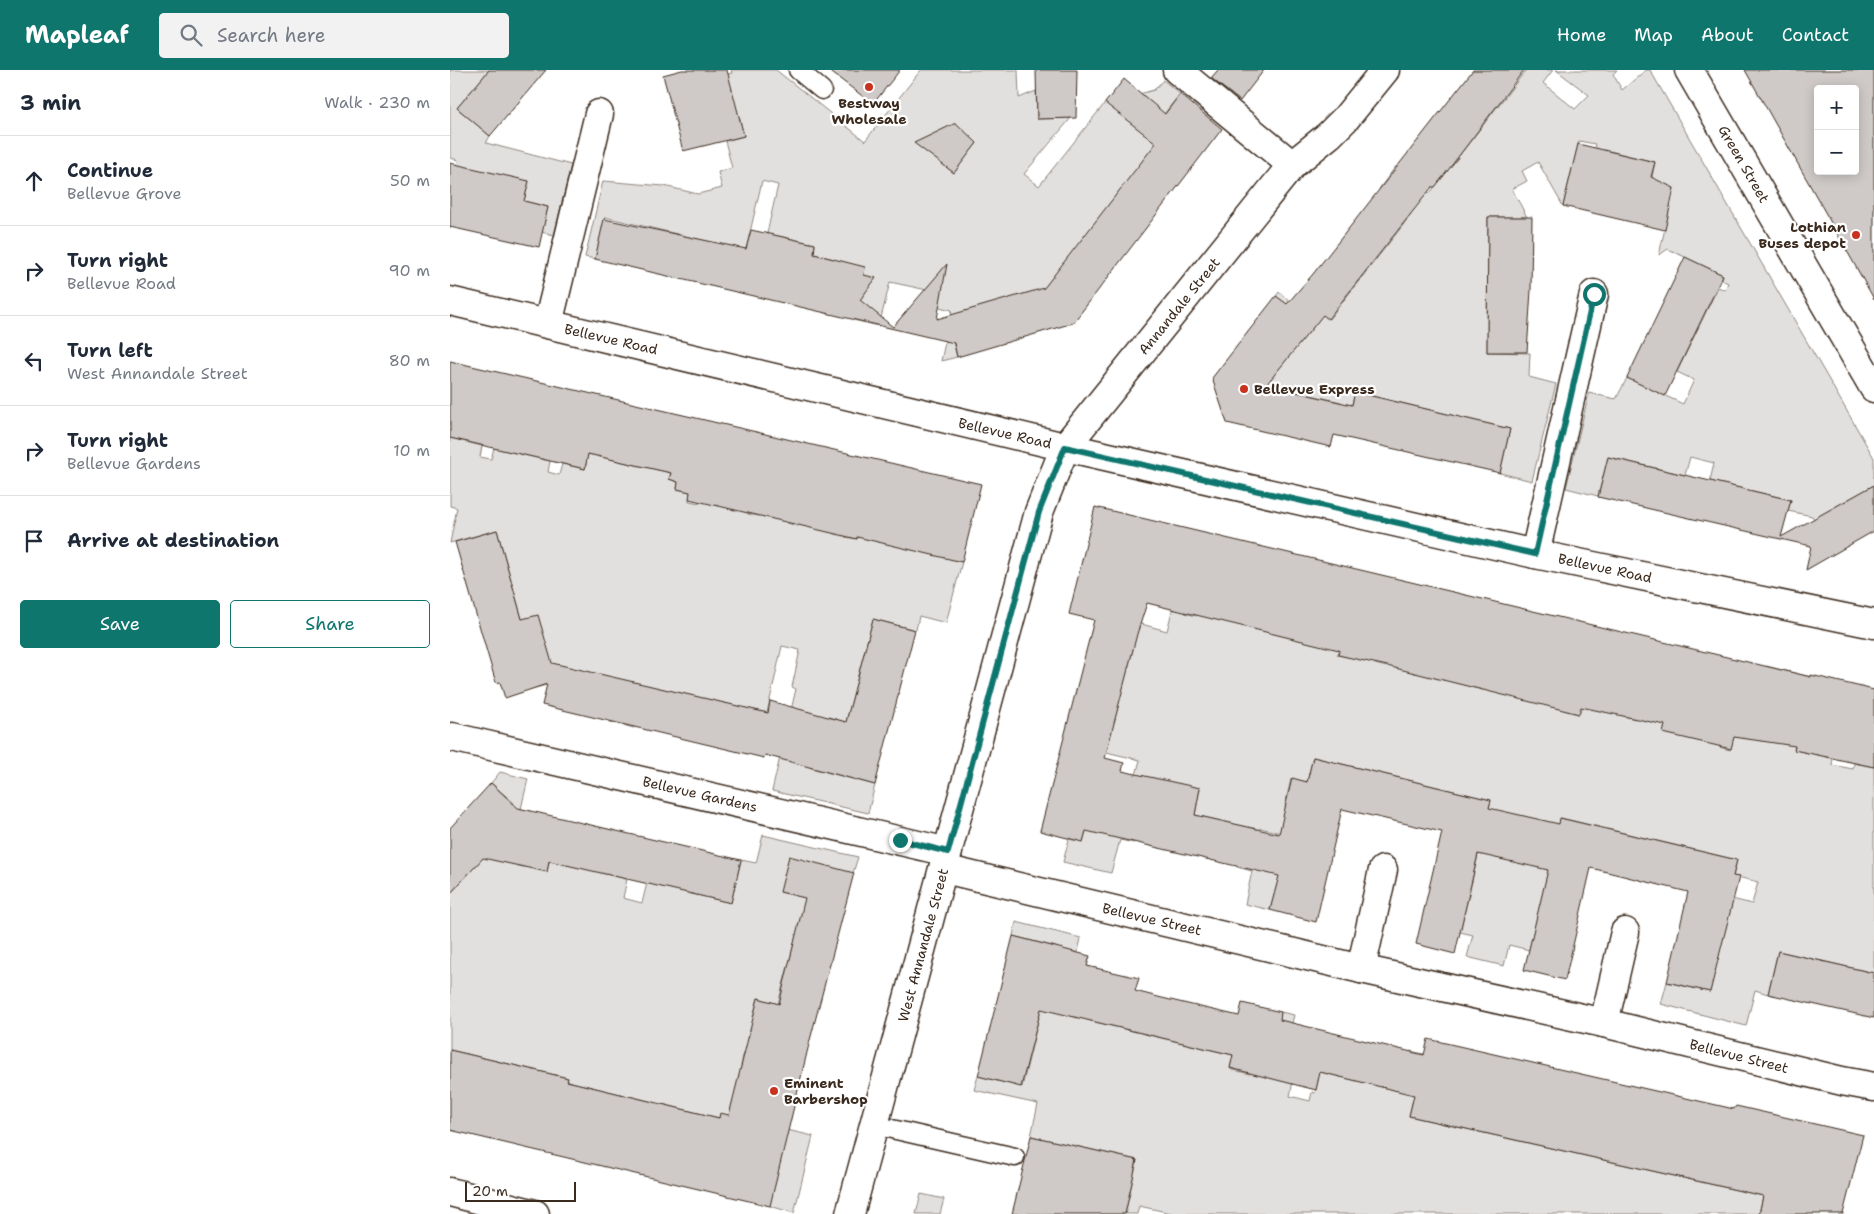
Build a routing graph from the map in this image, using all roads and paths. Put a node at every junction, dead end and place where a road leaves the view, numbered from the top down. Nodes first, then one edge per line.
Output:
1 (798, 70) edge
2 (1177, 70) edge
3 (1386, 70) edge
4 (1689, 70) edge
5 (822, 90) dead end
6 (599, 114) dead end
7 (1292, 165) junction
8 (1594, 294) dead end
9 (450, 302) edge
10 (548, 324) junction
11 (1874, 388) edge
12 (1065, 447) junction
13 (1535, 554) junction
14 (1874, 624) edge
15 (451, 734) edge
16 (946, 860) junction
17 (1384, 870) dead end
18 (1625, 932) dead end
19 (1361, 969) junction
20 (1604, 1023) junction
21 (1874, 1087) edge
22 (874, 1125) junction
23 (1015, 1157) dead end
24 (450, 1192) edge
25 (535, 1214) edge
26 (850, 1214) edge

1 - 5 lane
2 - 7 street
3 - 7 street, Annandale Street
4 - 11 street, Green Street
6 - 10 street, Bellevue Road
7 - 12 street, Annandale Street
8 - 13 street
9 - 10 street, Bellevue Road
10 - 12 street, Bellevue Road
12 - 13 street, Bellevue Road
12 - 16 street, West Annandale Street
13 - 14 street, Bellevue Road
15 - 16 street, Bellevue Gardens
16 - 19 street, Bellevue Street
16 - 22 street, West Annandale Street
17 - 19 street
18 - 20 street
19 - 20 street, Bellevue Street
20 - 21 street, Bellevue Street
22 - 23 lane
22 - 26 street, West Annandale Street
24 - 25 street

